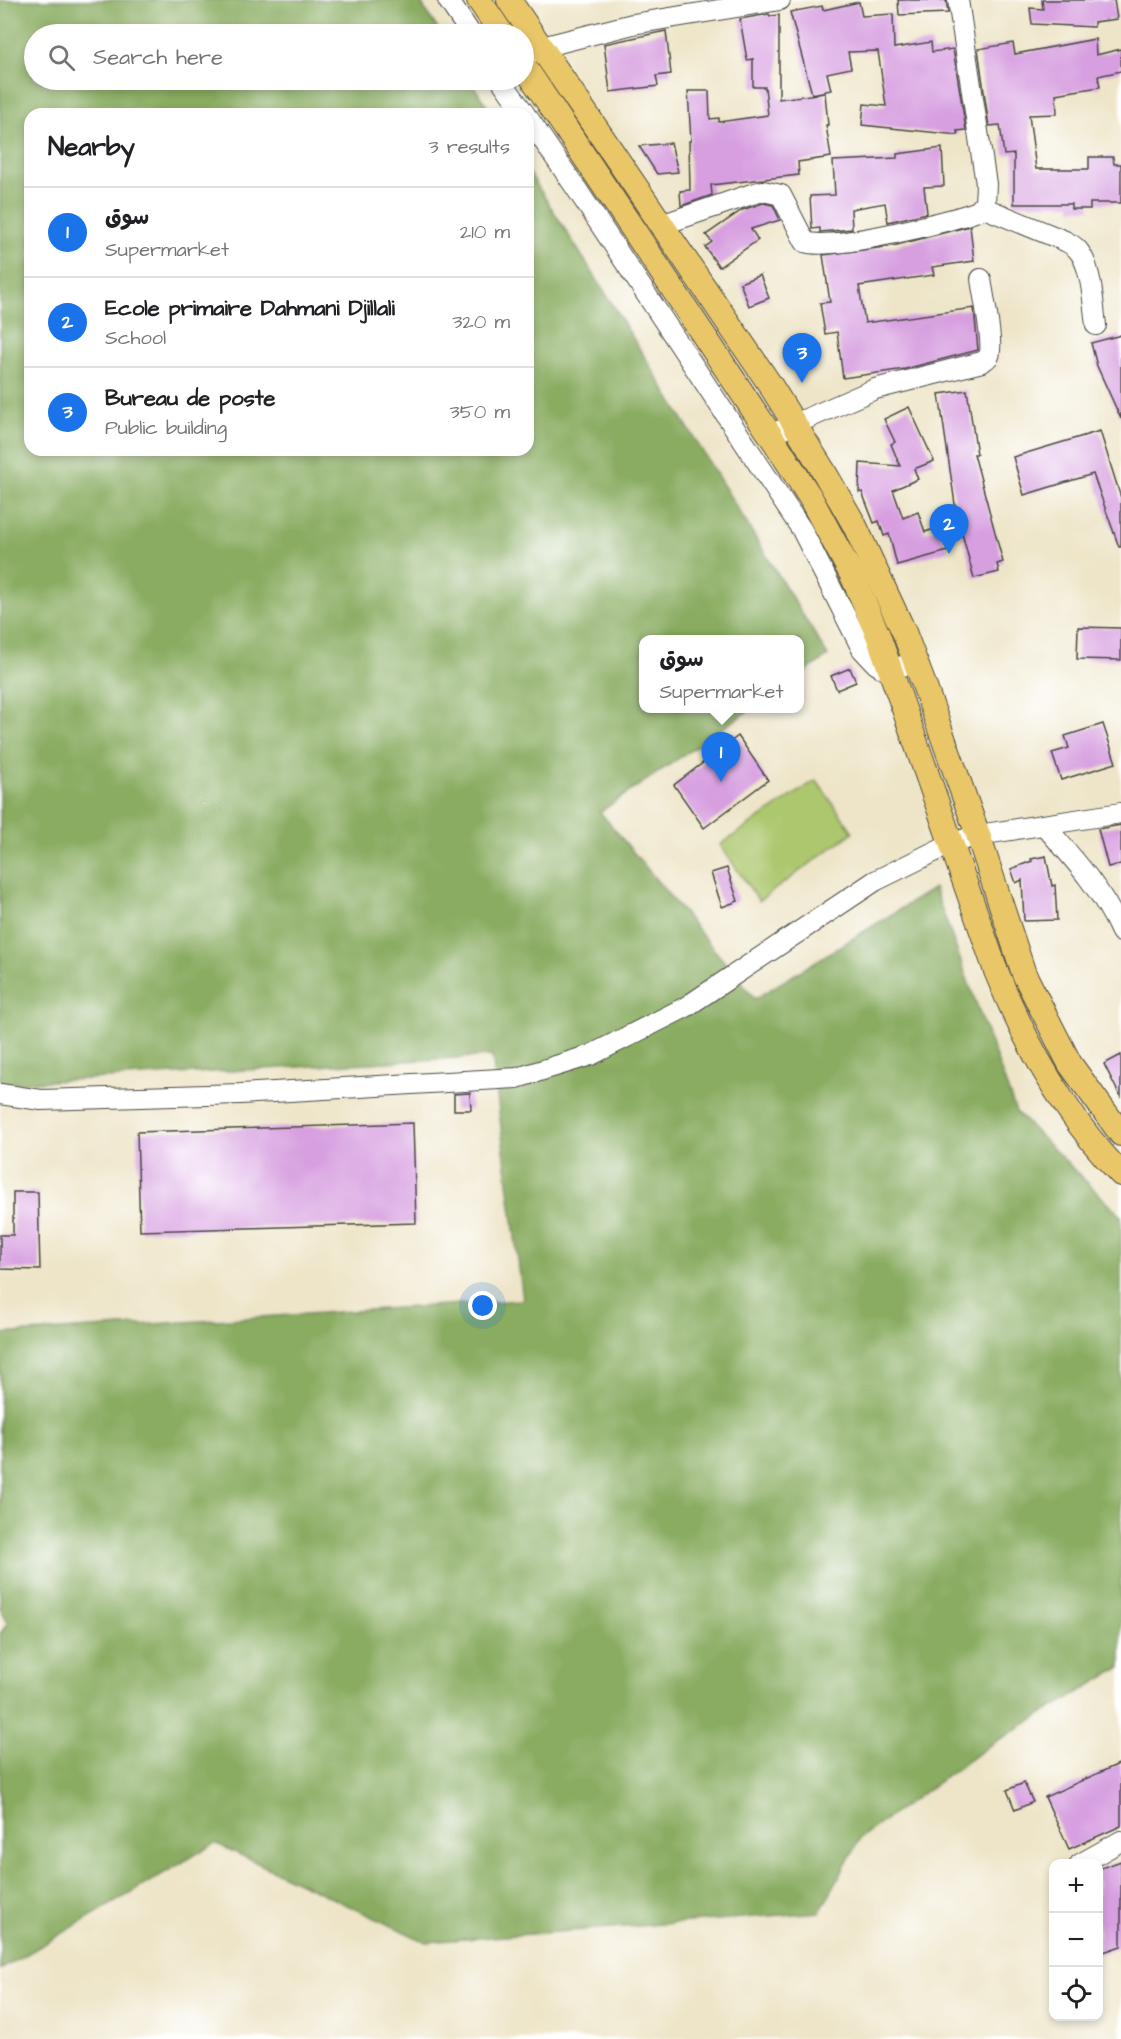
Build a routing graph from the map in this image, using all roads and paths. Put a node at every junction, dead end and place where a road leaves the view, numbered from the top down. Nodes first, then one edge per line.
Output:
1 (448, 0) edge
2 (479, 0) edge
3 (509, 0) edge
4 (780, 0) edge
5 (958, 0) edge
6 (464, 24) edge
7 (495, 24) edge
8 (520, 24) edge
9 (534, 52) edge
10 (534, 53) edge
11 (534, 81) edge
12 (508, 90) edge
13 (521, 108) edge
14 (534, 127) edge
15 (982, 207) junction
16 (661, 225) junction
17 (981, 279) dead end
18 (1096, 325) dead end
19 (795, 424) junction
20 (770, 435) junction
21 (915, 663) junction
22 (890, 670) junction
23 (1121, 813) edge
24 (1044, 825) junction
25 (978, 835) junction
26 (950, 844) junction
27 (1121, 932) edge
28 (0, 1094) edge
29 (1121, 1134) edge
30 (1121, 1173) edge
31 (1121, 1841) edge
32 (1087, 1859) edge

1 - 6 street
2 - 7 main road
3 - 8 main road
4 - 9 street
5 - 15 street
10 - 16 main road
11 - 20 main road
12 - 13 street
14 - 22 street
15 - 16 street
15 - 18 street
16 - 19 main road
17 - 19 street
19 - 20 street
19 - 21 main road
20 - 22 main road
21 - 22 street
21 - 25 main road
22 - 26 main road
23 - 24 street
24 - 25 street
24 - 27 street
25 - 26 street
25 - 29 main road
26 - 28 street
26 - 30 main road
31 - 32 street

